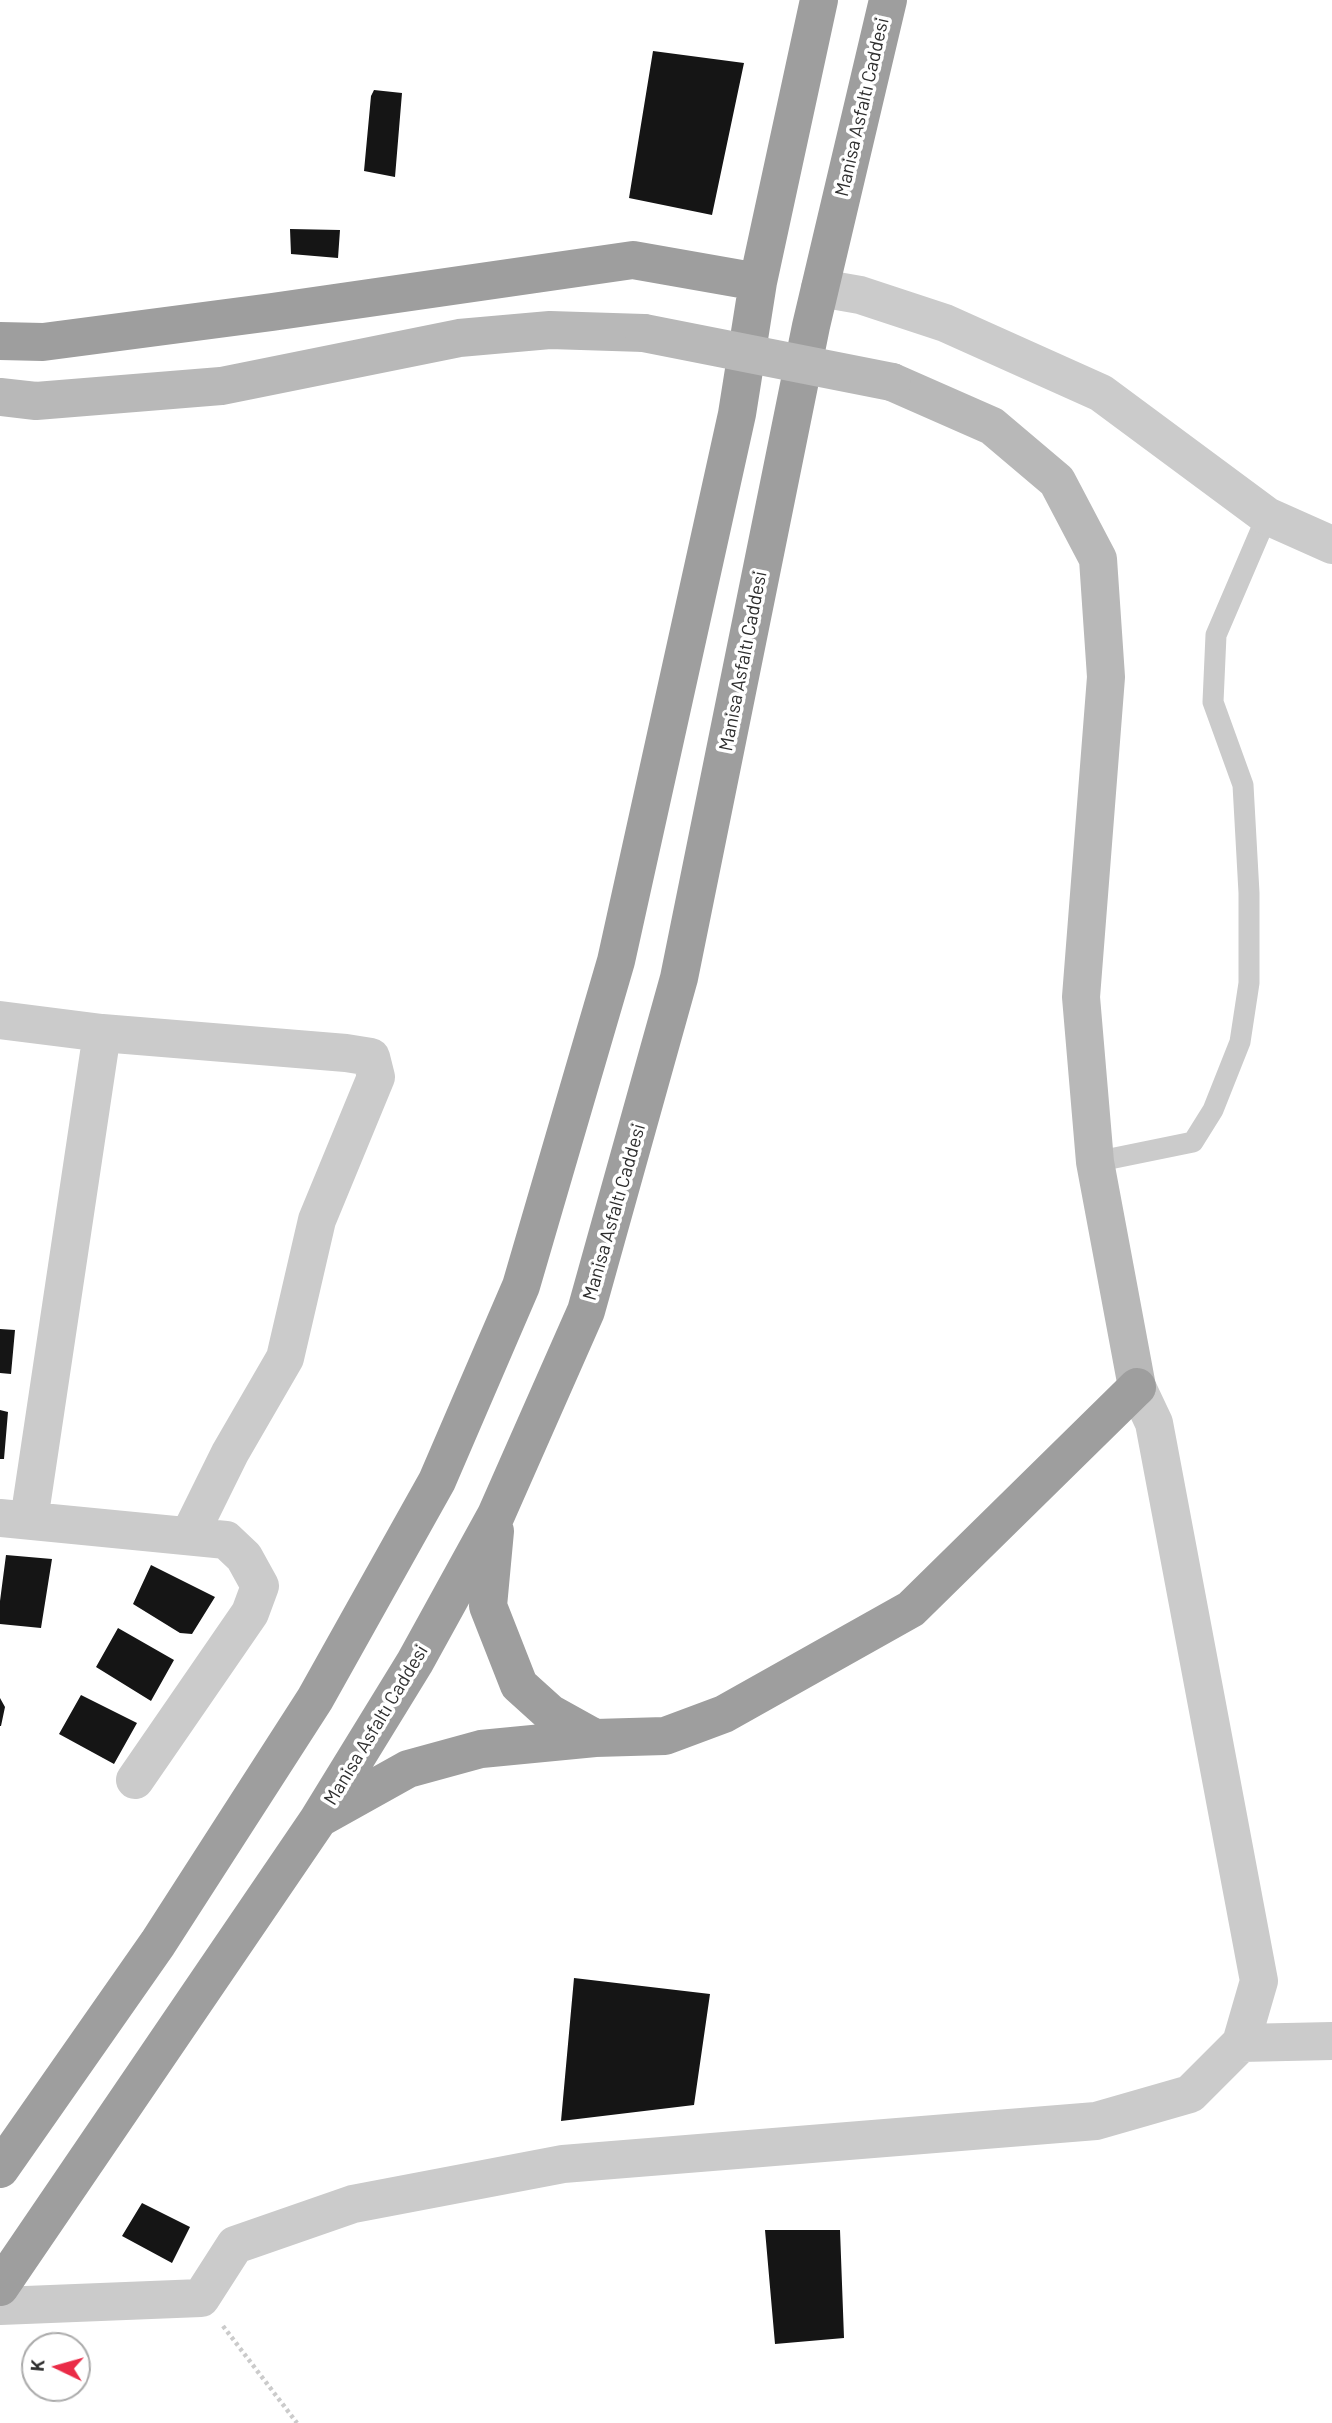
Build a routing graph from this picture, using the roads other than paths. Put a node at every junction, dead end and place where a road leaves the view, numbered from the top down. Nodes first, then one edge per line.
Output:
1 (819, 0) edge
2 (888, 0) edge
3 (758, 282) junction
4 (820, 288) junction
5 (0, 341) edge
6 (0, 397) edge
7 (1267, 516) junction
8 (1332, 545) edge
9 (0, 1020) edge
10 (102, 1033) junction
11 (1095, 1162) junction
12 (1137, 1387) junction
13 (496, 1516) junction
14 (14, 1519) edge
15 (189, 1536) junction
16 (595, 1738) junction
17 (135, 1780) dead end
18 (318, 1820) junction
19 (1332, 2041) edge
20 (1241, 2043) junction
21 (0, 2169) edge
22 (0, 2287) edge
23 (0, 2306) edge

1 - 3 highway
2 - 4 highway, Manisa Asfaltı Caddesi
3 - 5 highway
3 - 21 highway
4 - 7 street
4 - 13 highway, Manisa Asfaltı Caddesi
6 - 11 main road, bridge
7 - 8 street
7 - 11 lane
9 - 10 street
10 - 14 street
10 - 15 street
11 - 12 main road
12 - 16 highway
12 - 20 street
13 - 16 highway
13 - 18 highway, Manisa Asfaltı Caddesi
14 - 15 street
15 - 17 street
16 - 18 highway
18 - 22 highway, Manisa Asfaltı Caddesi
19 - 20 street
20 - 23 street

